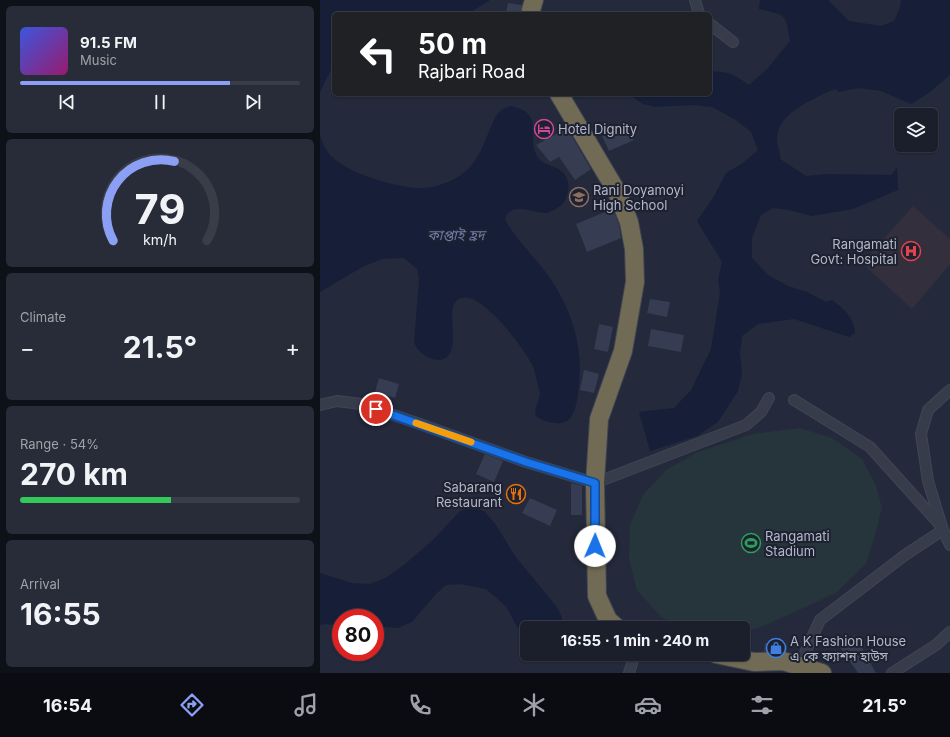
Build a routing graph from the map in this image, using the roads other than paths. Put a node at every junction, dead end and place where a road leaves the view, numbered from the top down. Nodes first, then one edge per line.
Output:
1 (534, 0) edge
2 (695, 0) edge
3 (532, 12) edge
4 (698, 12) edge
5 (712, 26) edge
6 (732, 42) dead end
7 (560, 96) edge
8 (950, 390) edge
9 (769, 398) dead end
10 (794, 400) dead end
11 (320, 405) edge
12 (595, 483) junction
13 (943, 528) junction
14 (950, 544) edge
15 (609, 621) edge
16 (950, 632) edge
17 (633, 661) edge
18 (749, 661) edge
19 (799, 666) junction
20 (629, 673) edge
21 (822, 673) edge
22 (892, 673) edge

1 - 3 highway
2 - 4 street
5 - 6 street
7 - 12 highway
8 - 13 street
9 - 12 street
10 - 13 street
11 - 12 street
12 - 15 highway
13 - 14 street
13 - 19 street
16 - 22 street
17 - 20 street
18 - 19 highway
19 - 21 highway

